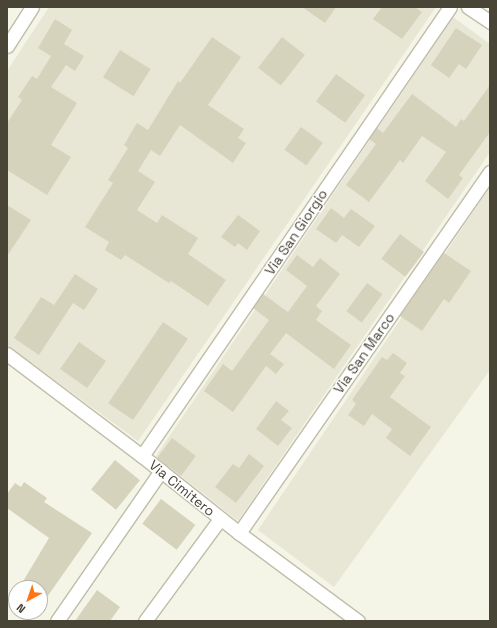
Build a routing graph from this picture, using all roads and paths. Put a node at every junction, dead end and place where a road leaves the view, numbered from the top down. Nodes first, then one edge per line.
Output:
1 (32, 7) edge
2 (450, 7) edge
3 (468, 7) edge
4 (490, 22) edge
5 (7, 46) edge
6 (490, 172) edge
7 (7, 354) edge
8 (142, 456) junction
9 (161, 471) junction
10 (220, 519) junction
11 (239, 534) junction
12 (57, 621) edge
13 (145, 621) edge
14 (358, 621) edge

1 - 5 street
2 - 8 street, Via San Giorgio
3 - 4 street
6 - 11 street, Via San Marco
7 - 8 street, Via Cimitero
8 - 9 street, Via Cimitero
9 - 10 street, Via Cimitero
9 - 12 street
10 - 11 street, Via Cimitero
10 - 13 street
11 - 14 street, Via Cimitero

